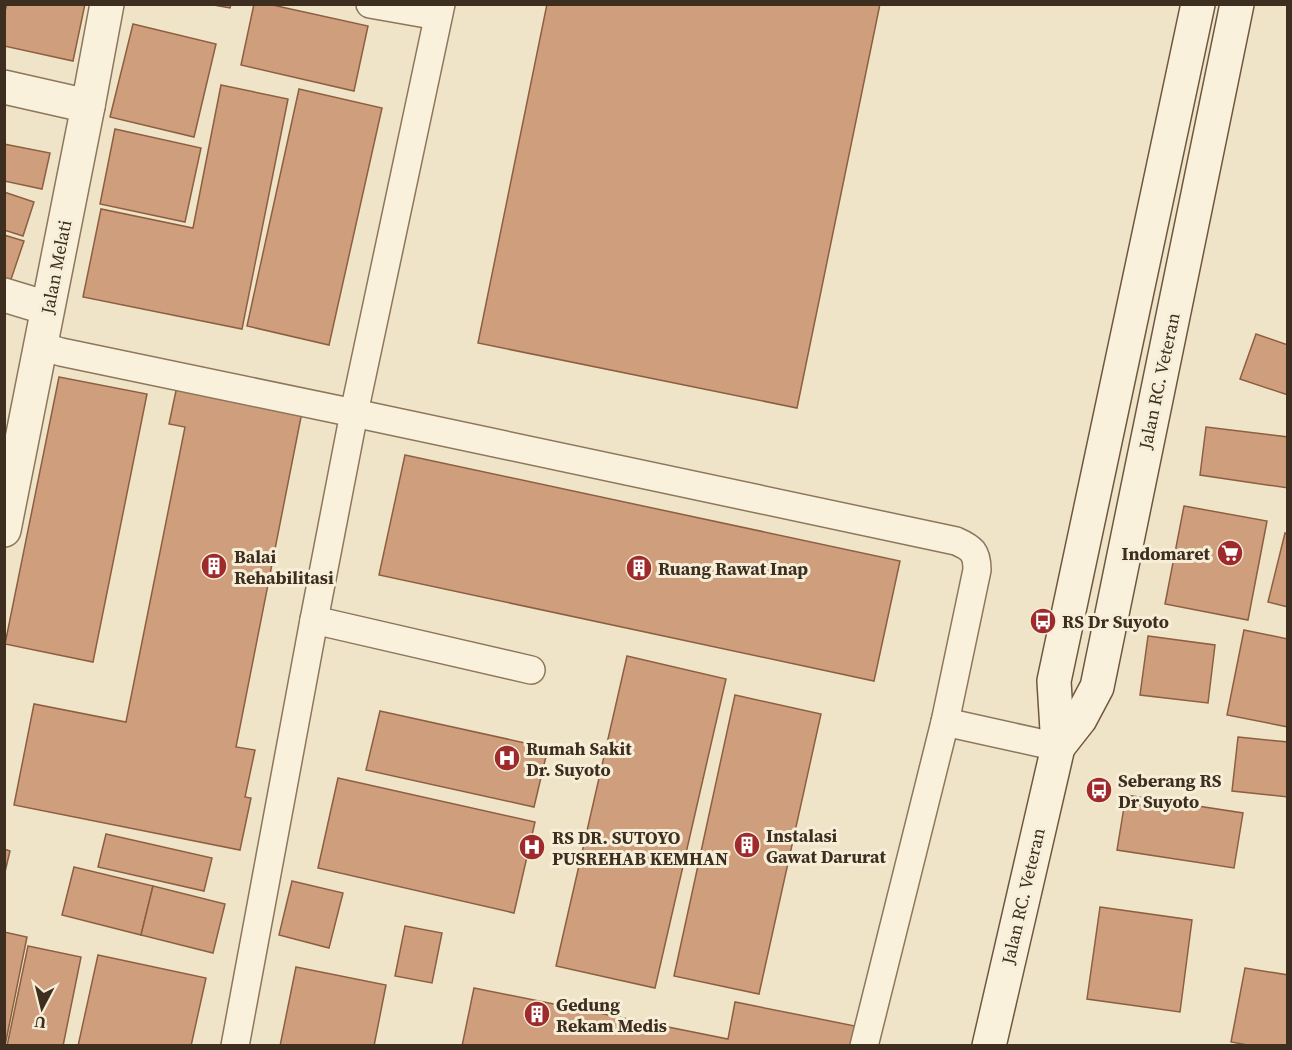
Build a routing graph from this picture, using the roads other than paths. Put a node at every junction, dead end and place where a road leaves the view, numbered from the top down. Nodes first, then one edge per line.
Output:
1 (107, 4) edge
2 (370, 4) edge
3 (1237, 4) edge
4 (439, 10) edge
5 (1195, 18) edge
6 (1230, 39) junction
7 (4, 87) edge
8 (88, 106) junction
9 (4, 296) edge
10 (47, 308) junction
11 (41, 346) junction
12 (354, 413) junction
13 (4, 530) edge
14 (314, 620) junction
15 (531, 670) dead end
16 (945, 722) junction
17 (1058, 747) junction
18 (995, 1044) edge
19 (235, 1046) edge
20 (864, 1046) edge

1 - 8 main road, Jalan Melati
2 - 4 lane
3 - 6 main road, Jalan RC. Veteran
4 - 12 lane
5 - 6 main road
5 - 17 main road, Jalan RC. Veteran
6 - 17 main road, Jalan RC. Veteran
7 - 8 main road
8 - 10 main road, Jalan Melati
9 - 10 main road
10 - 11 main road, Jalan Melati
11 - 12 lane
11 - 13 main road, Jalan Melati
12 - 14 lane
12 - 16 lane
14 - 15 lane
14 - 19 lane
16 - 17 lane
16 - 20 lane
17 - 18 main road, Jalan RC. Veteran

